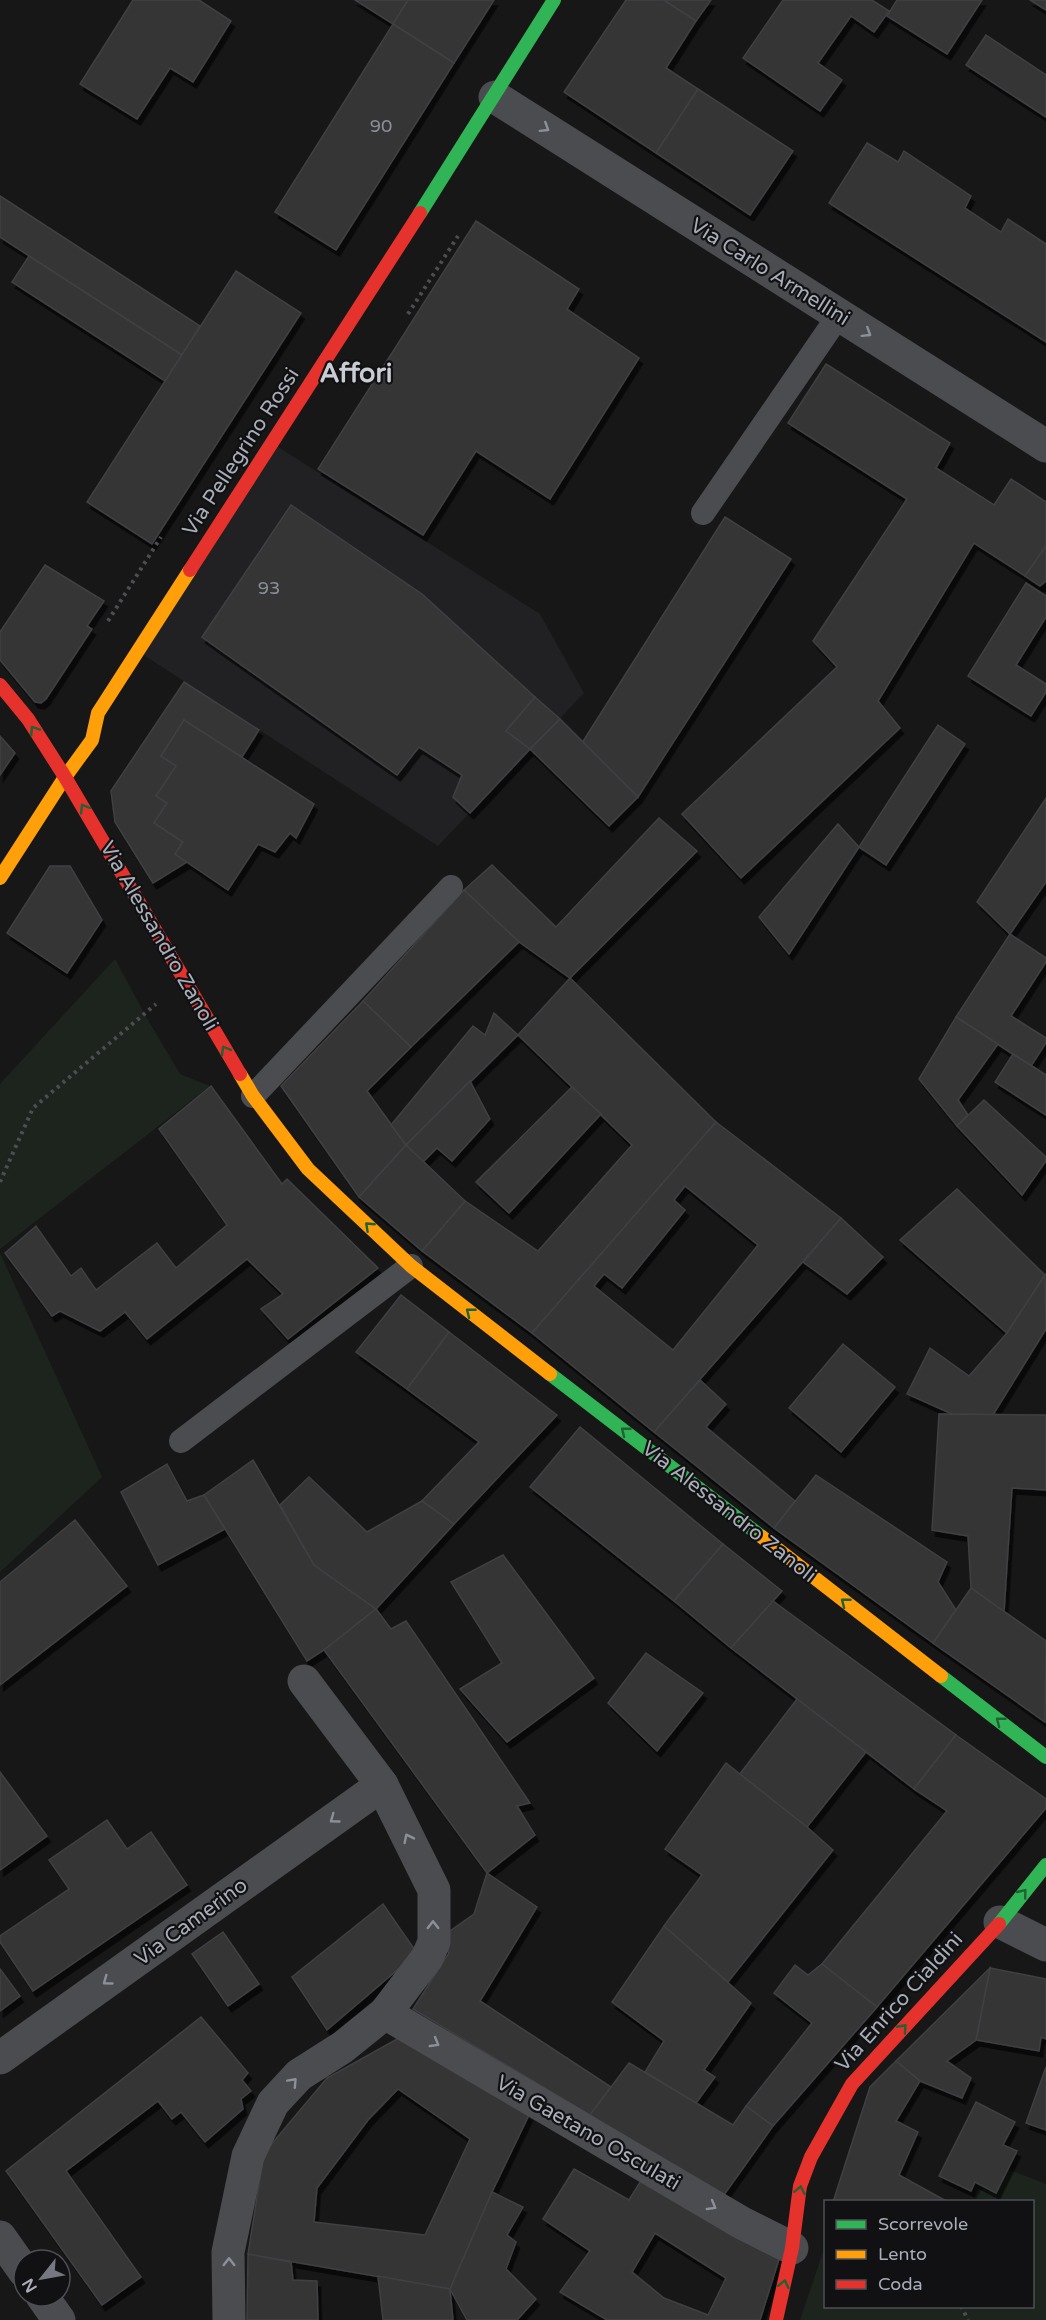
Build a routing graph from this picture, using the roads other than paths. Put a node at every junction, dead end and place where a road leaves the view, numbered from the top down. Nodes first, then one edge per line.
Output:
1 (554, 0) edge
2 (495, 97) junction
3 (839, 315) junction
4 (1046, 446) edge
5 (703, 513) dead end
6 (0, 685) edge
7 (65, 777) junction
8 (0, 878) edge
9 (451, 886) dead end
10 (252, 1096) junction
11 (411, 1266) junction
12 (181, 1441) dead end
13 (304, 1681) dead end
14 (1046, 1757) edge
15 (382, 1785) junction
16 (1046, 1865) edge
17 (1000, 1922) junction
18 (1046, 1946) edge
19 (385, 2013) junction
20 (0, 2058) edge
21 (0, 2237) edge
22 (792, 2248) junction
23 (12, 2254) edge
24 (229, 2320) edge
25 (776, 2320) edge

1 - 2 street, Via Pellegrino Rossi
2 -> 3 street, Via Carlo Armellini
2 - 7 street, Via Pellegrino Rossi
3 -> 4 street, Via Carlo Armellini
3 - 5 lane
7 -> 6 street, Via Alessandro Zanoli
7 - 8 street, Via Pellegrino Rossi
10 -> 7 street, Via Alessandro Zanoli
9 - 10 lane
11 -> 10 street, Via Alessandro Zanoli
11 - 12 lane
14 -> 11 street, Via Alessandro Zanoli
13 - 15 street
19 -> 15 street
15 -> 20 street, Via Camerino
17 -> 16 street, Via Enrico Cialdini
17 - 18 street
22 -> 17 street, Via Enrico Cialdini
19 -> 22 street, Via Gaetano Osculati
24 -> 19 street
21 - 23 street
25 -> 22 street, Via Enrico Cialdini

